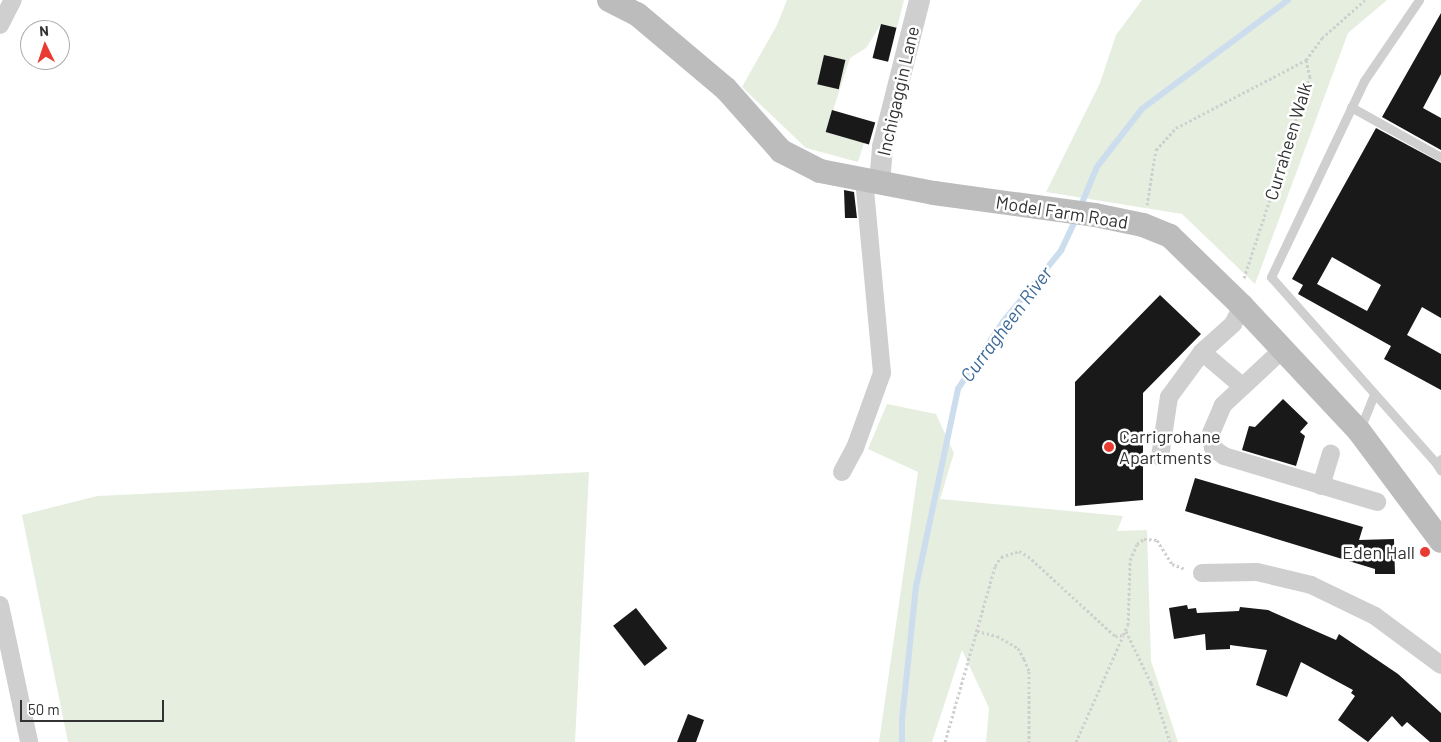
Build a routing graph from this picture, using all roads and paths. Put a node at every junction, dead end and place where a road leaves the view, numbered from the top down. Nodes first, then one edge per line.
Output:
1 (13, 0) edge
2 (609, 0) edge
3 (919, 0) edge
4 (1365, 0) edge
5 (1419, 0) edge
6 (0, 25) edge
7 (1306, 60) junction
8 (1351, 107) junction
9 (1441, 158) edge
10 (872, 181) junction
11 (1143, 225) junction
12 (1240, 304) junction
13 (1282, 350) junction
14 (1202, 352) junction
15 (1242, 386) junction
16 (1374, 395) junction
17 (1359, 431) junction
18 (1331, 454) dead end
19 (1160, 457) dead end
20 (1439, 464) edge
21 (842, 472) dead end
22 (1321, 486) junction
23 (1377, 502) dead end
24 (1441, 541) edge
25 (1202, 573) joint
26 (0, 605) edge
27 (977, 630) junction
28 (1126, 631) junction
29 (1123, 635) junction
30 (1441, 665) edge
31 (27, 741) edge
32 (945, 742) edge
33 (1029, 742) edge
34 (1076, 742) edge
35 (1170, 742) edge

1 - 6 street
2 - 10 main road, Model Farm Road
3 - 10 street, Inchigaggin Lane
4 - 7 path, Curraheen Walk
5 - 8 lane
7 - 11 path
7 - 12 path, Curraheen Walk
8 - 9 lane
8 - 16 lane
10 - 11 main road, Model Farm Road
10 - 21 street
11 - 12 main road, Model Farm Road
12 - 13 main road, Model Farm Road
12 - 14 street
13 - 15 street
13 - 17 main road, Model Farm Road
14 - 15 street
14 - 19 street
15 - 22 street
16 - 17 lane
16 - 20 lane
17 - 24 main road, Model Farm Road
18 - 22 street
22 - 23 street
25 - 28 path
25 - 30 street
26 - 31 street
27 - 29 path
27 - 32 path
27 - 33 path
28 - 29 path
28 - 35 path
29 - 34 path

